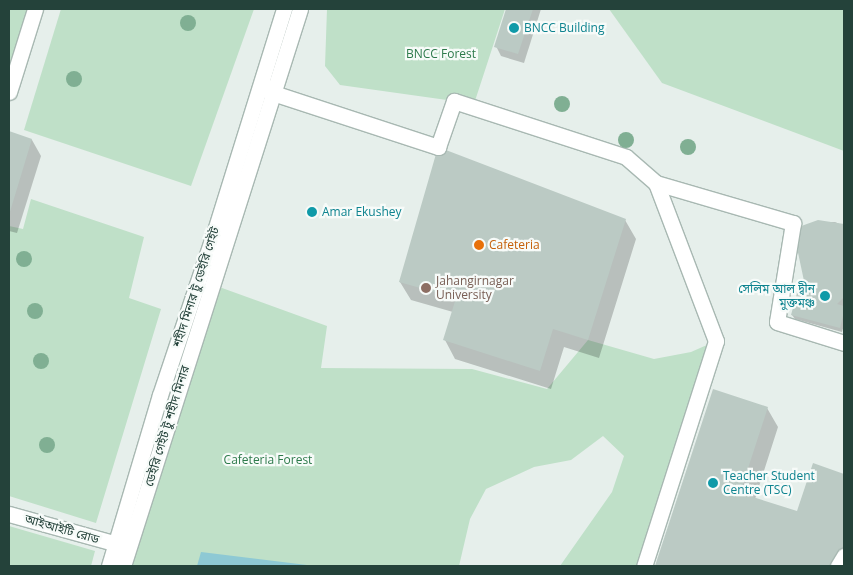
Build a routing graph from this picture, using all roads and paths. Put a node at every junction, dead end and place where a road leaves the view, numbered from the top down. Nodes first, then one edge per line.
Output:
1 (35, 9) edge
2 (284, 9) edge
3 (300, 9) edge
4 (267, 89) junction
5 (9, 92) edge
6 (656, 183) junction
7 (844, 343) edge
8 (9, 514) edge
9 (122, 545) junction
10 (844, 556) edge
11 (109, 566) edge
12 (123, 566) edge
13 (644, 566) edge
14 (838, 566) edge

1 - 5 street
2 - 4 street, শহীদ মিনার টু ডেইরি গেইট
3 - 4 street
4 - 6 street
4 - 9 street, ডেইরি গেইট টু শহীদ মিনার
4 - 9 street, শহীদ মিনার টু ডেইরি গেইট
6 - 7 street
6 - 13 street
8 - 9 street, আইআইটি রোড
9 - 11 street, শহীদ মিনার টু ডেইরি গেইট
9 - 12 street, ডেইরি গেইট টু শহীদ মিনার
10 - 14 street

